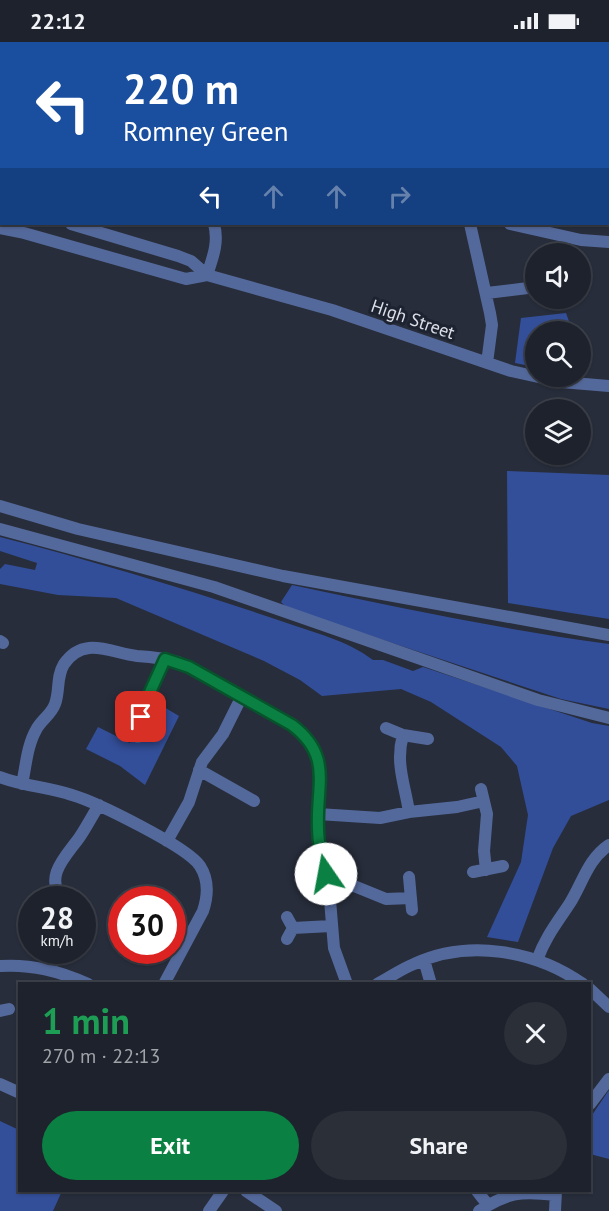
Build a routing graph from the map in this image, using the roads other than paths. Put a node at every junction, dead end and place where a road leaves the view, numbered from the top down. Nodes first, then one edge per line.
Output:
1 (73, 225) edge
2 (214, 225) edge
3 (470, 225) edge
4 (514, 225) edge
5 (0, 228) edge
6 (609, 242) edge
7 (207, 275) junction
8 (525, 288) edge
9 (487, 293) junction
10 (487, 363) junction
11 (609, 386) edge
12 (0, 506) edge
13 (0, 529) edge
14 (609, 635) edge
15 (165, 659) junction
16 (242, 696) junction
17 (141, 717) junction
18 (609, 718) edge
19 (154, 720) dead end
20 (386, 728) dead end
21 (403, 735) junction
22 (138, 737) dead end
23 (428, 739) dead end
24 (199, 770) junction
25 (0, 777) edge
26 (22, 784) junction
27 (254, 801) dead end
28 (99, 806) junction
29 (409, 812) junction
30 (318, 814) junction
31 (168, 841) junction
32 (609, 845) edge
33 (503, 866) dead end
34 (486, 870) junction
35 (473, 872) dead end
36 (409, 877) dead end
37 (58, 886) edge
38 (329, 888) junction
39 (331, 926) junction
40 (289, 928) dead end
41 (186, 935) edge
42 (424, 960) junction
43 (537, 960) junction
44 (171, 964) edge
45 (0, 966) edge
46 (83, 982) edge
47 (165, 982) edge
48 (346, 982) edge
49 (380, 982) edge
50 (430, 982) edge
51 (580, 982) edge
52 (591, 990) edge
53 (609, 1007) edge
54 (609, 1079) edge
55 (0, 1084) edge
56 (18, 1092) edge
57 (591, 1103) edge
58 (222, 1192) edge
59 (248, 1192) edge
60 (477, 1192) edge
61 (556, 1193) edge
62 (483, 1208) edge
63 (209, 1211) edge
64 (276, 1211) edge
65 (555, 1211) edge

1 - 7 street
2 - 7 street
3 - 9 street
4 - 6 street
5 - 7 street
7 - 10 street, High Street
8 - 9 street
9 - 10 street
10 - 11 street, High Street
12 - 14 street
13 - 18 street
15 - 16 street
15 - 17 street
15 - 26 street
16 - 24 street
16 - 30 street
17 - 19 street
17 - 22 street
20 - 21 street
21 - 23 street
21 - 29 street
24 - 27 street
24 - 31 street
25 - 26 street
26 - 28 street
28 - 31 street
28 - 37 street
29 - 30 street
29 - 34 street
30 - 38 street
31 - 41 street
32 - 43 street
33 - 34 street
34 - 35 street
36 - 38 street
38 - 39 street
39 - 40 street
39 - 48 street
42 - 43 street
42 - 49 street
42 - 50 street
43 - 51 street
44 - 47 street
45 - 46 street
52 - 53 street
54 - 57 street
55 - 56 street
58 - 63 street
59 - 64 street
60 - 62 street
61 - 62 street
61 - 65 street

